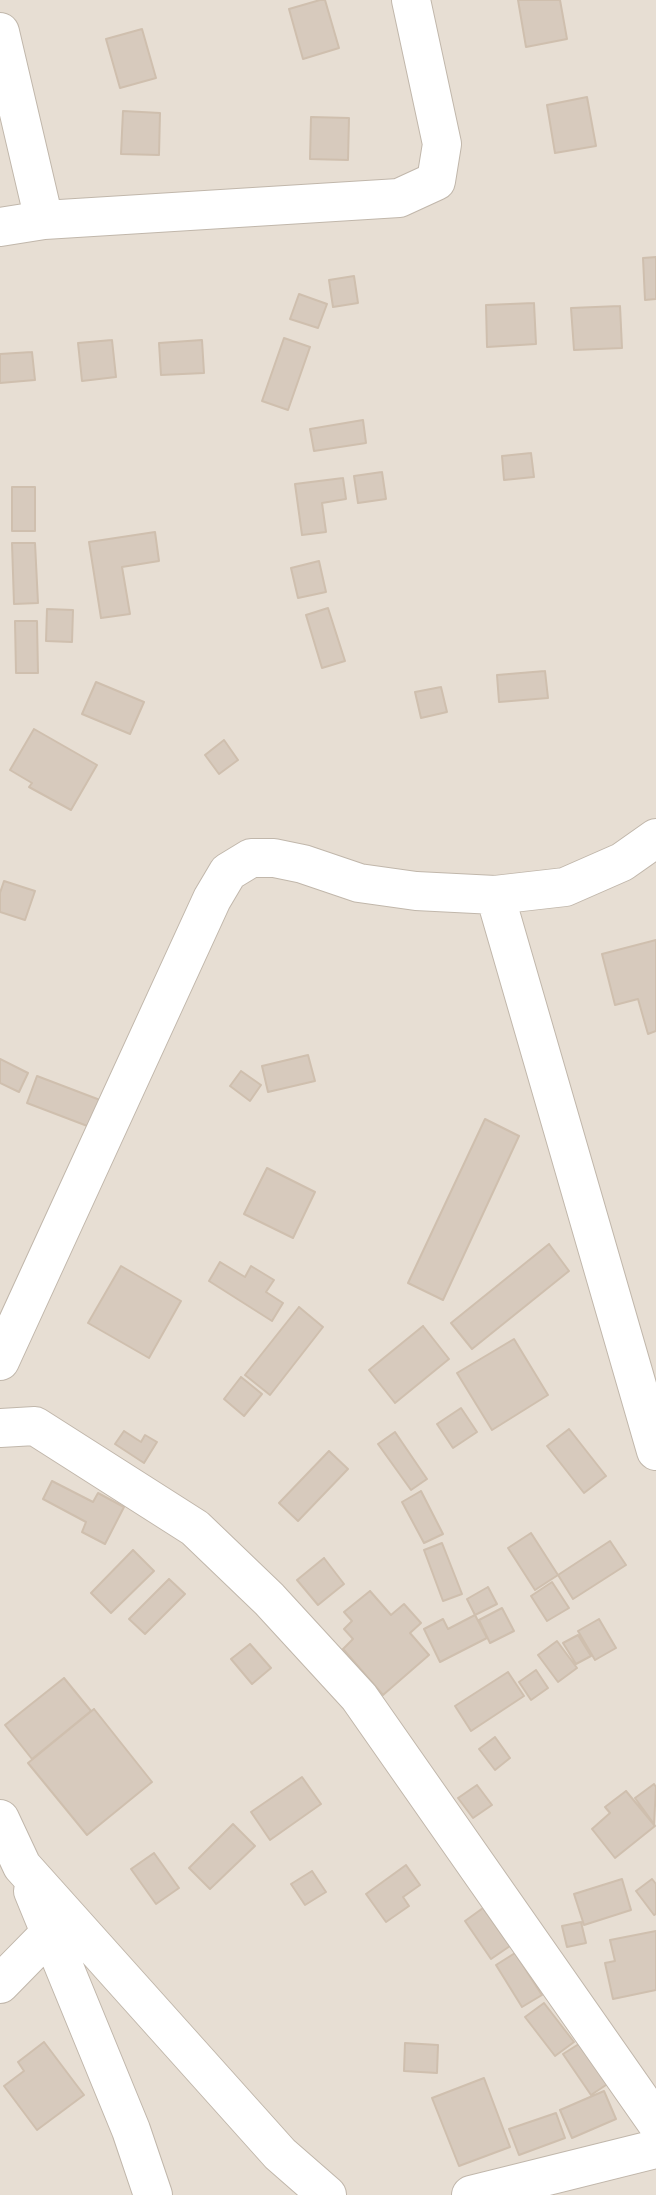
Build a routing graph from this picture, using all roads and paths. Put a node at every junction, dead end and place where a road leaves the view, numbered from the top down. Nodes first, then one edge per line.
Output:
1 (411, 0) edge
2 (0, 32) edge
3 (44, 220) junction
4 (0, 227) edge
5 (656, 838) edge
6 (495, 895) junction
7 (0, 1361) edge
8 (0, 1428) edge
9 (656, 1451) edge
10 (0, 1819) edge
11 (22, 1866) junction
12 (50, 1933) junction
13 (0, 1984) edge
14 (656, 2122) edge
15 (656, 2149) edge
16 (153, 2195) edge
17 (327, 2195) edge
18 (471, 2195) edge

1 - 3 street
2 - 3 street
3 - 4 street
5 - 6 street
6 - 7 street
6 - 9 street
8 - 14 street
10 - 11 street
11 - 12 street
11 - 17 street
12 - 13 street
12 - 16 street
15 - 18 street

